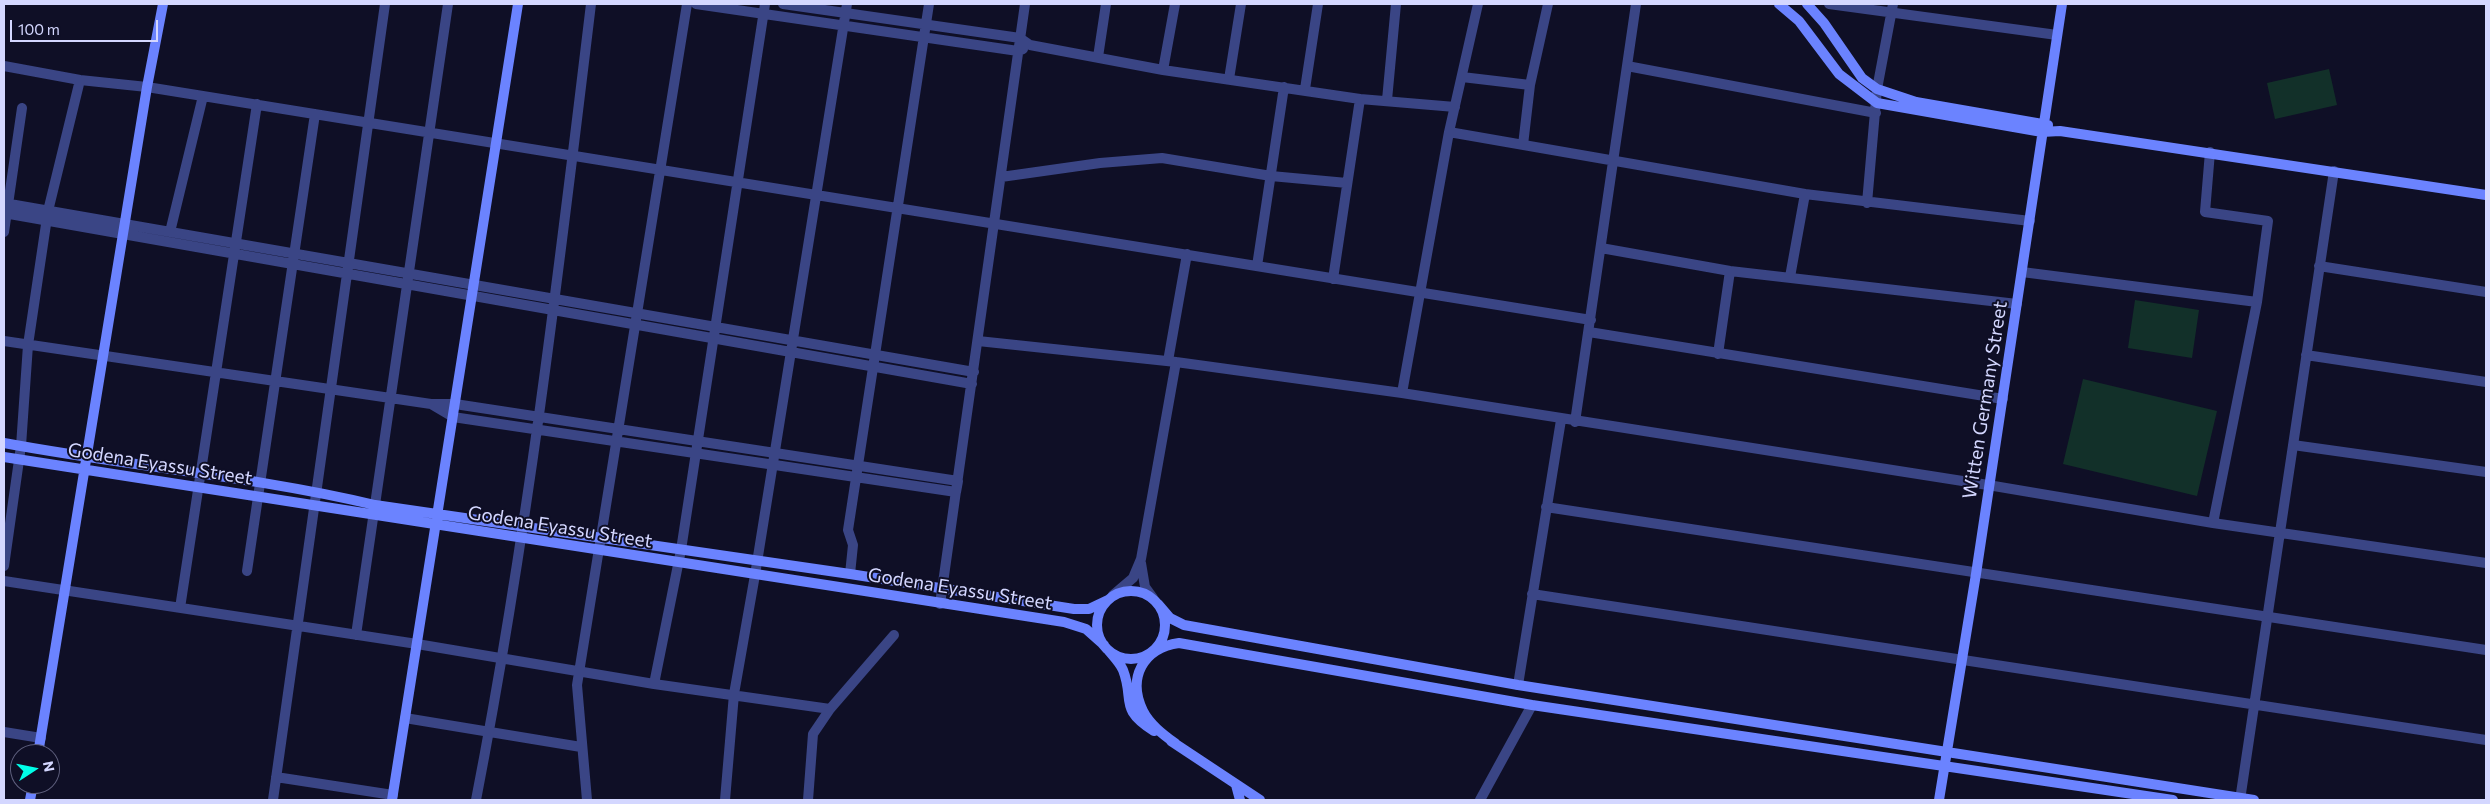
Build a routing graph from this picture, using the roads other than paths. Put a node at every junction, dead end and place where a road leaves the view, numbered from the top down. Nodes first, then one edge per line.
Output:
1 (163, 4) edge
2 (385, 4) edge
3 (448, 4) edge
4 (518, 4) edge
5 (592, 4) edge
6 (687, 4) edge
7 (696, 4) edge
8 (783, 4) edge
9 (929, 4) edge
10 (1025, 4) edge
11 (1106, 4) edge
12 (1175, 4) edge
13 (1242, 4) edge
14 (1318, 4) edge
15 (1396, 4) edge
16 (1478, 4) edge
17 (1548, 4) edge
18 (1636, 4) edge
19 (1779, 4) edge
20 (1807, 4) edge
21 (1828, 4) edge
22 (2062, 4) edge
23 (846, 8) edge
24 (764, 9) edge
25 (1893, 9) edge
26 (926, 25) junction
27 (843, 26) junction
28 (2057, 35) junction
29 (924, 37) junction
30 (1020, 38) junction
31 (1030, 45) junction
32 (1018, 51) junction
33 (1098, 57) junction
34 (4, 66) edge
35 (1628, 66) junction
36 (1164, 70) junction
37 (1462, 77) junction
38 (1229, 79) junction
39 (80, 80) junction
40 (1530, 85) junction
41 (147, 87) junction
42 (1284, 87) junction
43 (1305, 89) junction
44 (1877, 89) junction
45 (203, 96) junction
46 (1360, 99) junction
47 (1387, 100) junction
48 (257, 104) junction
49 (1454, 107) junction
50 (22, 108) dead end
51 (1876, 108) junction
52 (315, 114) junction
53 (368, 123) junction
54 (2042, 127) junction
55 (1449, 132) junction
56 (430, 133) junction
57 (496, 144) junction
58 (1523, 145) junction
59 (2210, 152) junction
60 (573, 156) junction
61 (1614, 161) junction
62 (660, 170) junction
63 (2334, 171) junction
64 (1271, 176) junction
65 (1000, 177) junction
66 (738, 182) junction
67 (1348, 183) junction
68 (816, 194) junction
69 (1805, 194) junction
70 (2486, 194) edge
71 (1867, 203) junction
72 (5, 208) edge
73 (898, 208) junction
74 (48, 216) junction
75 (2030, 221) junction
76 (995, 223) junction
77 (124, 229) junction
78 (4, 232) edge
79 (170, 232) junction
80 (1601, 248) junction
81 (235, 249) junction
82 (1187, 254) junction
83 (294, 259) junction
84 (1257, 266) junction
85 (2320, 266) junction
86 (348, 269) junction
87 (1730, 271) junction
88 (2022, 272) junction
89 (409, 274) junction
90 (1790, 277) junction
91 (1333, 279) junction
92 (407, 285) junction
93 (473, 291) junction
94 (2486, 292) edge
95 (1422, 293) junction
96 (554, 299) junction
97 (2257, 302) junction
98 (2018, 304) junction
99 (552, 311) junction
100 (637, 314) junction
101 (1591, 320) junction
102 (635, 325) junction
103 (715, 327) junction
104 (1589, 332) junction
105 (713, 339) junction
106 (4, 341) edge
107 (793, 341) junction
108 (978, 341) junction
109 (28, 345) junction
110 (791, 352) junction
111 (1718, 354) junction
112 (875, 355) junction
113 (2306, 355) junction
114 (103, 356) junction
115 (1172, 361) junction
116 (873, 367) junction
117 (216, 372) junction
118 (974, 372) junction
119 (276, 381) junction
120 (2486, 382) edge
121 (972, 384) junction
122 (331, 388) junction
123 (1402, 393) junction
124 (391, 398) junction
125 (2003, 399) junction
126 (431, 404) junction
127 (455, 404) junction
128 (537, 416) junction
129 (453, 417) junction
130 (1561, 420) junction
131 (1575, 422) junction
132 (618, 428) junction
133 (536, 429) junction
134 (616, 441) junction
135 (698, 441) junction
136 (4, 443) edge
137 (2293, 444) junction
138 (21, 446) junction
139 (775, 452) junction
140 (696, 453) junction
141 (87, 456) junction
142 (4, 457) edge
143 (19, 461) junction
144 (773, 465) junction
145 (858, 465) junction
146 (85, 469) junction
147 (200, 472) junction
148 (2486, 472) edge
149 (856, 477) junction
150 (958, 481) junction
151 (261, 482) junction
152 (1988, 485) junction
153 (198, 486) junction
154 (317, 491) junction
155 (956, 492) junction
156 (258, 497) junction
157 (314, 506) junction
158 (1546, 507) junction
159 (375, 510) junction
160 (437, 520) junction
161 (2213, 523) junction
162 (522, 526) junction
163 (2280, 533) junction
164 (520, 538) junction
165 (600, 538) junction
166 (681, 550) junction
167 (598, 551) junction
168 (1141, 559) junction
169 (758, 561) junction
170 (2486, 562) edge
171 (678, 564) junction
172 (4, 566) edge
173 (247, 571) dead end
174 (850, 574) junction
175 (1976, 574) junction
176 (755, 575) junction
177 (4, 581) edge
178 (942, 589) junction
179 (65, 590) junction
180 (1532, 594) junction
181 (1110, 597) junction
182 (1156, 601) junction
183 (940, 604) junction
184 (180, 608) junction
185 (2267, 618) junction
186 (297, 626) junction
187 (894, 635) dead end
188 (356, 636) junction
189 (417, 644) junction
190 (1106, 648) junction
191 (1155, 650) junction
192 (2486, 650) edge
193 (1363, 656) junction
194 (502, 660) junction
195 (1962, 661) junction
196 (579, 672) junction
197 (1361, 674) junction
198 (654, 684) junction
199 (1518, 685) junction
200 (734, 694) junction
201 (2254, 704) junction
202 (1532, 705) junction
203 (830, 709) junction
204 (405, 718) junction
205 (1725, 718) junction
206 (4, 732) edge
207 (489, 732) junction
208 (1722, 733) junction
209 (40, 738) junction
210 (2486, 740) edge
211 (39, 744) edge
212 (1176, 744) junction
213 (581, 747) junction
214 (1947, 752) junction
215 (1944, 766) junction
216 (276, 778) junction
217 (1236, 785) junction
218 (393, 798) edge
219 (2240, 799) edge
220 (273, 800) edge
221 (476, 800) edge
222 (587, 800) edge
223 (725, 800) edge
224 (808, 800) edge
225 (1240, 800) edge
226 (1260, 800) edge
227 (1480, 800) edge
228 (1939, 800) edge
229 (2173, 800) edge
230 (2254, 800) edge

1 - 41 street
2 - 53 street
3 - 56 street
4 - 57 street
5 - 60 street
6 - 62 street
7 - 24 street
8 - 23 street
9 - 26 street
10 - 30 street
11 - 33 street
12 - 36 street
13 - 38 street
14 - 43 street
15 - 47 street
16 - 37 street
17 - 40 street
18 - 35 street
19 - 51 street
20 - 44 street
21 - 25 street
22 - 28 street, Witten Germany Street
23 - 26 street
23 - 27 street
24 - 27 street
24 - 66 street
25 - 28 street
25 - 44 street
26 - 29 street
26 - 30 street
27 - 29 street
27 - 68 street
28 - 54 street, Witten Germany Street
29 - 32 street
29 - 73 street
30 - 31 street
30 - 32 street
31 - 32 street
31 - 33 street
32 - 65 street
33 - 36 street
34 - 39 street
35 - 51 street
35 - 61 street
36 - 38 street
37 - 40 street
37 - 49 street
38 - 42 street
39 - 41 street
39 - 74 street
40 - 58 street
41 - 45 street
41 - 77 street
42 - 43 street
42 - 64 street
43 - 46 street
44 - 51 street
44 - 54 street
45 - 48 street
45 - 79 street
46 - 47 street
46 - 67 street
47 - 49 street
48 - 52 street
48 - 81 street
49 - 55 street
50 - 72 street
51 - 54 street
51 - 71 street
52 - 53 street
52 - 83 street
53 - 56 street
53 - 86 street
54 - 59 street
54 - 75 street, Witten Germany Street
55 - 58 street
55 - 95 street
56 - 57 street
56 - 89 street
57 - 60 street
57 - 93 street
58 - 61 street
59 - 63 street
59 - 97 street
60 - 62 street
60 - 96 street
61 - 69 street
61 - 80 street
62 - 66 street
62 - 100 street
63 - 70 street
63 - 85 street
64 - 65 street
64 - 67 street
64 - 84 street
65 - 76 street
66 - 68 street
66 - 103 street
67 - 91 street
68 - 73 street
68 - 107 street
69 - 71 street
69 - 90 street
71 - 75 street
72 - 74 street
72 - 78 street
73 - 76 street
73 - 112 street
74 - 77 street
74 - 109 street
75 - 88 street, Witten Germany Street
76 - 82 street
76 - 108 street
77 - 79 street
77 - 81 street
77 - 114 street
79 - 81 street
80 - 87 street
80 - 101 street
81 - 83 street
81 - 117 street
82 - 84 street
82 - 115 street
83 - 86 street
83 - 119 street
84 - 91 street
85 - 94 street
85 - 113 street
86 - 89 street
86 - 92 street
86 - 122 street
87 - 90 street
87 - 111 street
88 - 97 street
88 - 98 street, Witten Germany Street
89 - 92 street
89 - 93 street
90 - 98 street
91 - 95 street
92 - 93 street
92 - 124 street
93 - 96 street
93 - 99 street
93 - 127 street
95 - 101 street
95 - 123 street
96 - 99 street
96 - 100 street
97 - 161 street
98 - 125 street, Witten Germany Street
99 - 102 street
99 - 128 street
100 - 102 street
100 - 103 street
101 - 104 street
102 - 105 street
102 - 132 street
103 - 105 street
103 - 107 street
104 - 111 street
104 - 131 street
105 - 110 street
105 - 135 street
106 - 109 street
107 - 110 street
107 - 112 street
108 - 115 street
108 - 118 street
109 - 114 street
109 - 138 street
110 - 116 street
110 - 139 street
111 - 125 street
112 - 116 street
112 - 118 street
113 - 120 street
113 - 137 street
114 - 117 street
114 - 141 street
115 - 123 street
115 - 168 street
116 - 121 street
116 - 145 street
117 - 119 street
117 - 147 street
118 - 121 street
119 - 122 street
119 - 151 street
121 - 150 street
122 - 124 street
122 - 154 street
123 - 130 street
124 - 126 street
124 - 159 street
125 - 152 street, Witten Germany Street
126 - 127 street
126 - 129 street
127 - 128 street
127 - 129 street
128 - 132 street
128 - 133 street
129 - 133 street
129 - 160 street
130 - 131 street
130 - 158 street
131 - 152 street
132 - 134 street
132 - 135 street
133 - 134 street
133 - 162 street
134 - 140 street
134 - 165 street
135 - 139 street
135 - 140 street
136 - 138 street, Godena Eyassu Street
137 - 148 street
137 - 163 street
138 - 141 street, Godena Eyassu Street
138 - 143 street
139 - 144 street
139 - 145 street
140 - 144 street
140 - 166 street
141 - 146 street
141 - 147 street, Godena Eyassu Street
142 - 143 street, Godena Eyassu Street
143 - 146 street, Godena Eyassu Street
143 - 172 street
144 - 149 street
144 - 169 street
145 - 149 street
145 - 150 street
146 - 153 street, Godena Eyassu Street
146 - 179 street
147 - 151 street, Godena Eyassu Street
147 - 153 street
149 - 155 street
149 - 174 street
150 - 155 street
151 - 154 street, Godena Eyassu Street
151 - 156 street
152 - 161 street
152 - 175 street, Witten Germany Street
153 - 156 street, Godena Eyassu Street
153 - 184 street
154 - 157 street
154 - 159 street, Godena Eyassu Street
155 - 178 street
156 - 157 street, Godena Eyassu Street
156 - 173 street
157 - 159 street, Godena Eyassu Street
157 - 186 street
158 - 175 street
158 - 180 street
159 - 160 street, Godena Eyassu Street
159 - 188 street
160 - 162 street, Godena Eyassu Street
160 - 164 street, Godena Eyassu Street
160 - 189 street
161 - 163 street
162 - 164 street
162 - 165 street, Godena Eyassu Street
163 - 170 street
163 - 185 street
164 - 167 street, Godena Eyassu Street
164 - 194 street
165 - 166 street, Godena Eyassu Street
165 - 167 street
166 - 169 street, Godena Eyassu Street
166 - 171 street
167 - 171 street, Godena Eyassu Street
167 - 196 street
168 - 181 street
168 - 182 street
169 - 174 street, Godena Eyassu Street
169 - 176 street
171 - 176 street, Godena Eyassu Street
171 - 198 street
174 - 178 street, Godena Eyassu Street
175 - 185 street
175 - 195 street, Witten Germany Street
176 - 183 street, Godena Eyassu Street
176 - 200 street
177 - 179 street
178 - 181 street, Godena Eyassu Street
178 - 183 street
179 - 184 street
179 - 209 street
180 - 195 street
180 - 199 street
181 - 182 street
181 - 190 street
182 - 191 street
182 - 193 street
183 - 190 street, Godena Eyassu Street
184 - 186 street
185 - 192 street
185 - 201 street
186 - 188 street
186 - 216 street
187 - 203 street
188 - 189 street
189 - 194 street
189 - 204 street
190 - 191 street
190 - 212 street
191 - 197 street
191 - 212 street
193 - 197 street
193 - 199 street
194 - 196 street
194 - 207 street
195 - 201 street
195 - 214 street, Witten Germany Street
196 - 198 street
196 - 213 street
197 - 202 street
198 - 200 street
199 - 205 street
200 - 203 street
200 - 223 street
201 - 210 street
201 - 219 street
202 - 208 street
202 - 227 street
203 - 224 street
204 - 207 street
204 - 218 street
205 - 208 street
205 - 214 street
206 - 209 street
207 - 213 street
207 - 221 street
208 - 215 street
209 - 211 street
212 - 217 street
213 - 222 street
214 - 215 street, Witten Germany Street
214 - 219 street
215 - 228 street, Witten Germany Street
215 - 229 street
216 - 218 street
216 - 220 street
217 - 225 street
217 - 226 street
219 - 230 street

